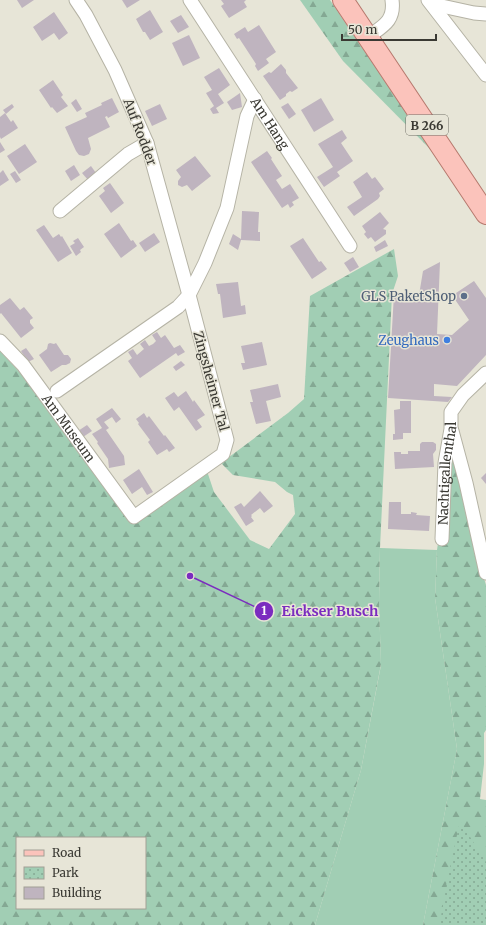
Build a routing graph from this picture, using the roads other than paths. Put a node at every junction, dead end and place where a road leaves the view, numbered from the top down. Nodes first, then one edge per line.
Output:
1 (76, 0) edge
2 (190, 0) edge
3 (343, 0) edge
4 (392, 0) edge
5 (430, 2) edge
6 (486, 14) edge
7 (368, 36) junction
8 (486, 74) edge
9 (255, 99) junction
10 (147, 143) junction
11 (60, 211) dead end
12 (486, 214) edge
13 (350, 246) dead end
14 (189, 295) junction
15 (0, 341) edge
16 (486, 373) edge
17 (57, 391) dead end
18 (451, 429) junction
19 (134, 517) joint
20 (442, 539) dead end
21 (486, 573) edge

1 - 10 street, Auf Rodder
2 - 9 street, Am Hang
3 - 7 main road, B 266
4 - 7 street
5 - 6 street
5 - 8 street
7 - 12 main road, B 266
9 - 13 street, Am Hang
9 - 14 street
10 - 11 street
10 - 14 street, Auf Rodder
14 - 17 street
14 - 19 street, Zingsheimer Tal
15 - 19 street, Am Museum
16 - 18 street, Nachtigallenthal
18 - 20 street, Nachtigallenthal
18 - 21 street

